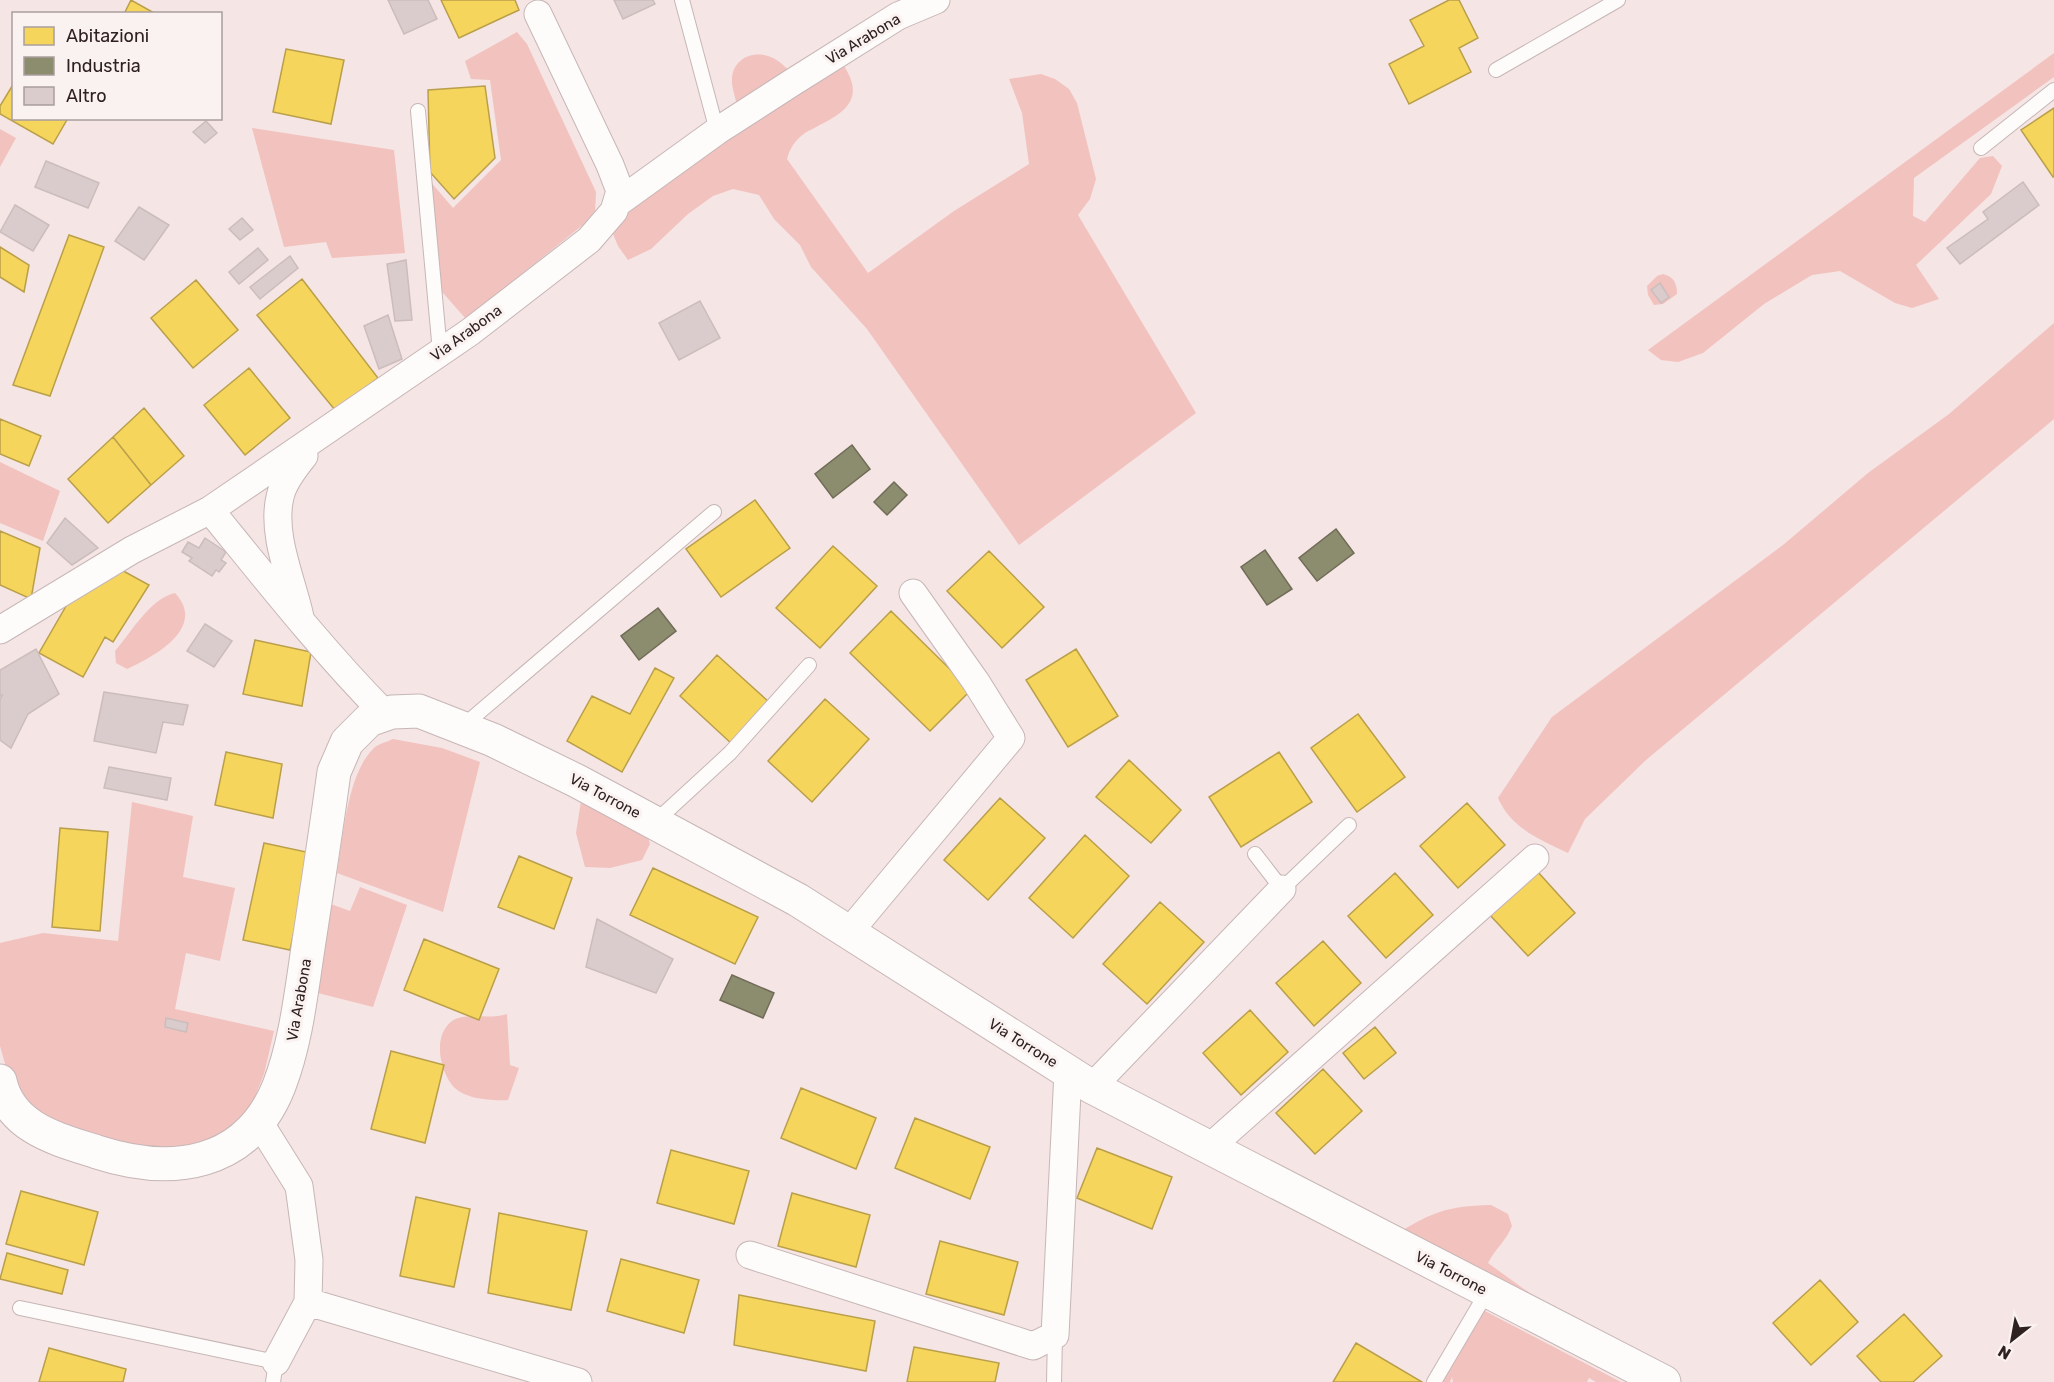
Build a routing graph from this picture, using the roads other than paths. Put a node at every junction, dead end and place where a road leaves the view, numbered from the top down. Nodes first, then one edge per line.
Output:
1 (682, 0) edge
2 (936, 0) edge
3 (1618, 0) edge
4 (538, 14) dead end
5 (1496, 70) dead end
6 (2054, 90) edge
7 (418, 111) dead end
8 (717, 131) junction
9 (1981, 148) dead end
10 (616, 204) junction
11 (440, 352) junction
12 (303, 448) junction
13 (210, 510) junction
14 (714, 512) dead end
15 (913, 593) dead end
16 (302, 624) junction
17 (0, 630) edge
18 (809, 665) dead end
19 (385, 714) junction
20 (461, 727) junction
21 (655, 822) junction
22 (1349, 825) dead end
23 (1255, 854) dead end
24 (1535, 858) dead end
25 (1282, 889) junction
26 (849, 932) junction
27 (1080, 1079) junction
28 (0, 1081) edge
29 (259, 1122) junction
30 (1209, 1148) junction
31 (750, 1255) dead end
32 (1487, 1292) junction
33 (308, 1302) junction
34 (20, 1308) dead end
35 (1055, 1335) junction
36 (275, 1372) edge
37 (578, 1382) edge
38 (1054, 1382) edge
39 (1434, 1382) edge
40 (1664, 1382) edge

1 - 8 lane
2 - 8 street, Via Arabona
3 - 5 lane
4 - 10 street
6 - 9 lane
7 - 11 lane
8 - 10 street, Via Arabona
10 - 11 street, Via Arabona
11 - 12 street, Via Arabona
12 - 13 street, Via Arabona
12 - 16 street
13 - 16 street
13 - 17 street, Via Arabona
14 - 20 lane
15 - 26 street
16 - 19 street
18 - 21 lane
19 - 20 main road, Via Torrone
19 - 29 main road, Via Arabona
20 - 21 main road, Via Torrone
21 - 26 main road, Via Torrone
22 - 25 lane
23 - 25 lane
24 - 30 street
25 - 27 street
26 - 27 main road, Via Torrone
27 - 30 main road, Via Torrone
27 - 35 street
28 - 29 main road, Via Arabona
29 - 33 street
30 - 32 main road, Via Torrone
31 - 35 street
32 - 39 lane
32 - 40 main road, Via Torrone
33 - 36 street
33 - 37 street
34 - 36 lane
35 - 38 lane

